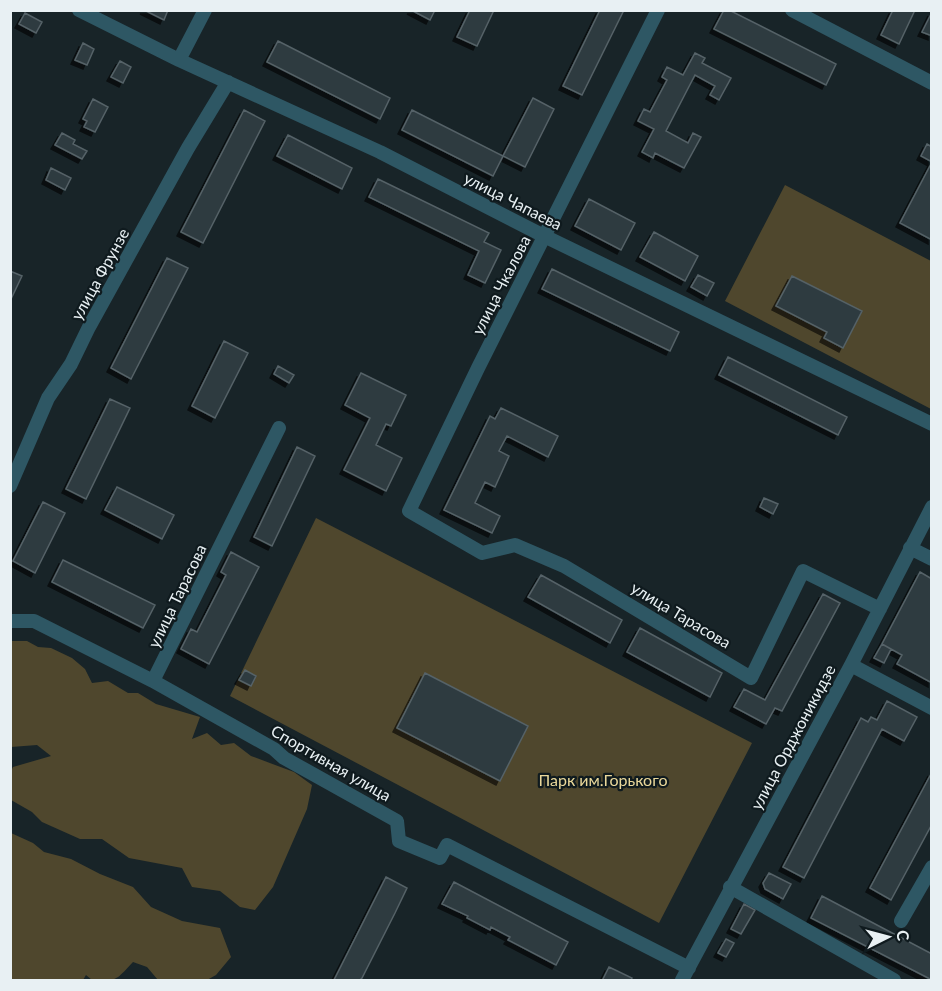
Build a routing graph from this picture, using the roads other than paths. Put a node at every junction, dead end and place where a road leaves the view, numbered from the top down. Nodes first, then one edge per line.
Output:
1 (80, 10) edge
2 (205, 10) edge
3 (658, 10) edge
4 (792, 10) edge
5 (179, 60) junction
6 (228, 82) junction
7 (932, 83) edge
8 (544, 236) junction
9 (932, 424) edge
10 (279, 428) dead end
11 (10, 486) edge
12 (932, 507) edge
13 (409, 511) joint
14 (910, 548) junction
15 (932, 559) edge
16 (880, 609) junction
17 (10, 621) edge
18 (851, 665) junction
19 (153, 681) junction
20 (932, 708) edge
21 (932, 867) edge
22 (730, 887) junction
23 (901, 921) dead end
24 (689, 968) junction
25 (682, 981) edge
26 (894, 981) edge

1 - 5 street, улица Чапаева
2 - 5 street
3 - 8 street, улица Чкалова
4 - 7 street
5 - 6 street, улица Чапаева
6 - 8 street, улица Чапаева
6 - 11 street, улица Фрунзе
8 - 9 street, улица Чапаева
8 - 13 street, улица Чкалова
10 - 19 street, улица Тарасова
12 - 14 street, улица Орджоникидзе
13 - 16 street, улица Тарасова
14 - 15 street
14 - 16 street, улица Орджоникидзе
16 - 18 street, улица Орджоникидзе
17 - 19 street, Спортивная улица
18 - 20 street
18 - 22 street, улица Орджоникидзе
19 - 24 street, Спортивная улица
21 - 23 street
22 - 24 street, улица Орджоникидзе
22 - 26 street
24 - 25 street, улица Орджоникидзе

